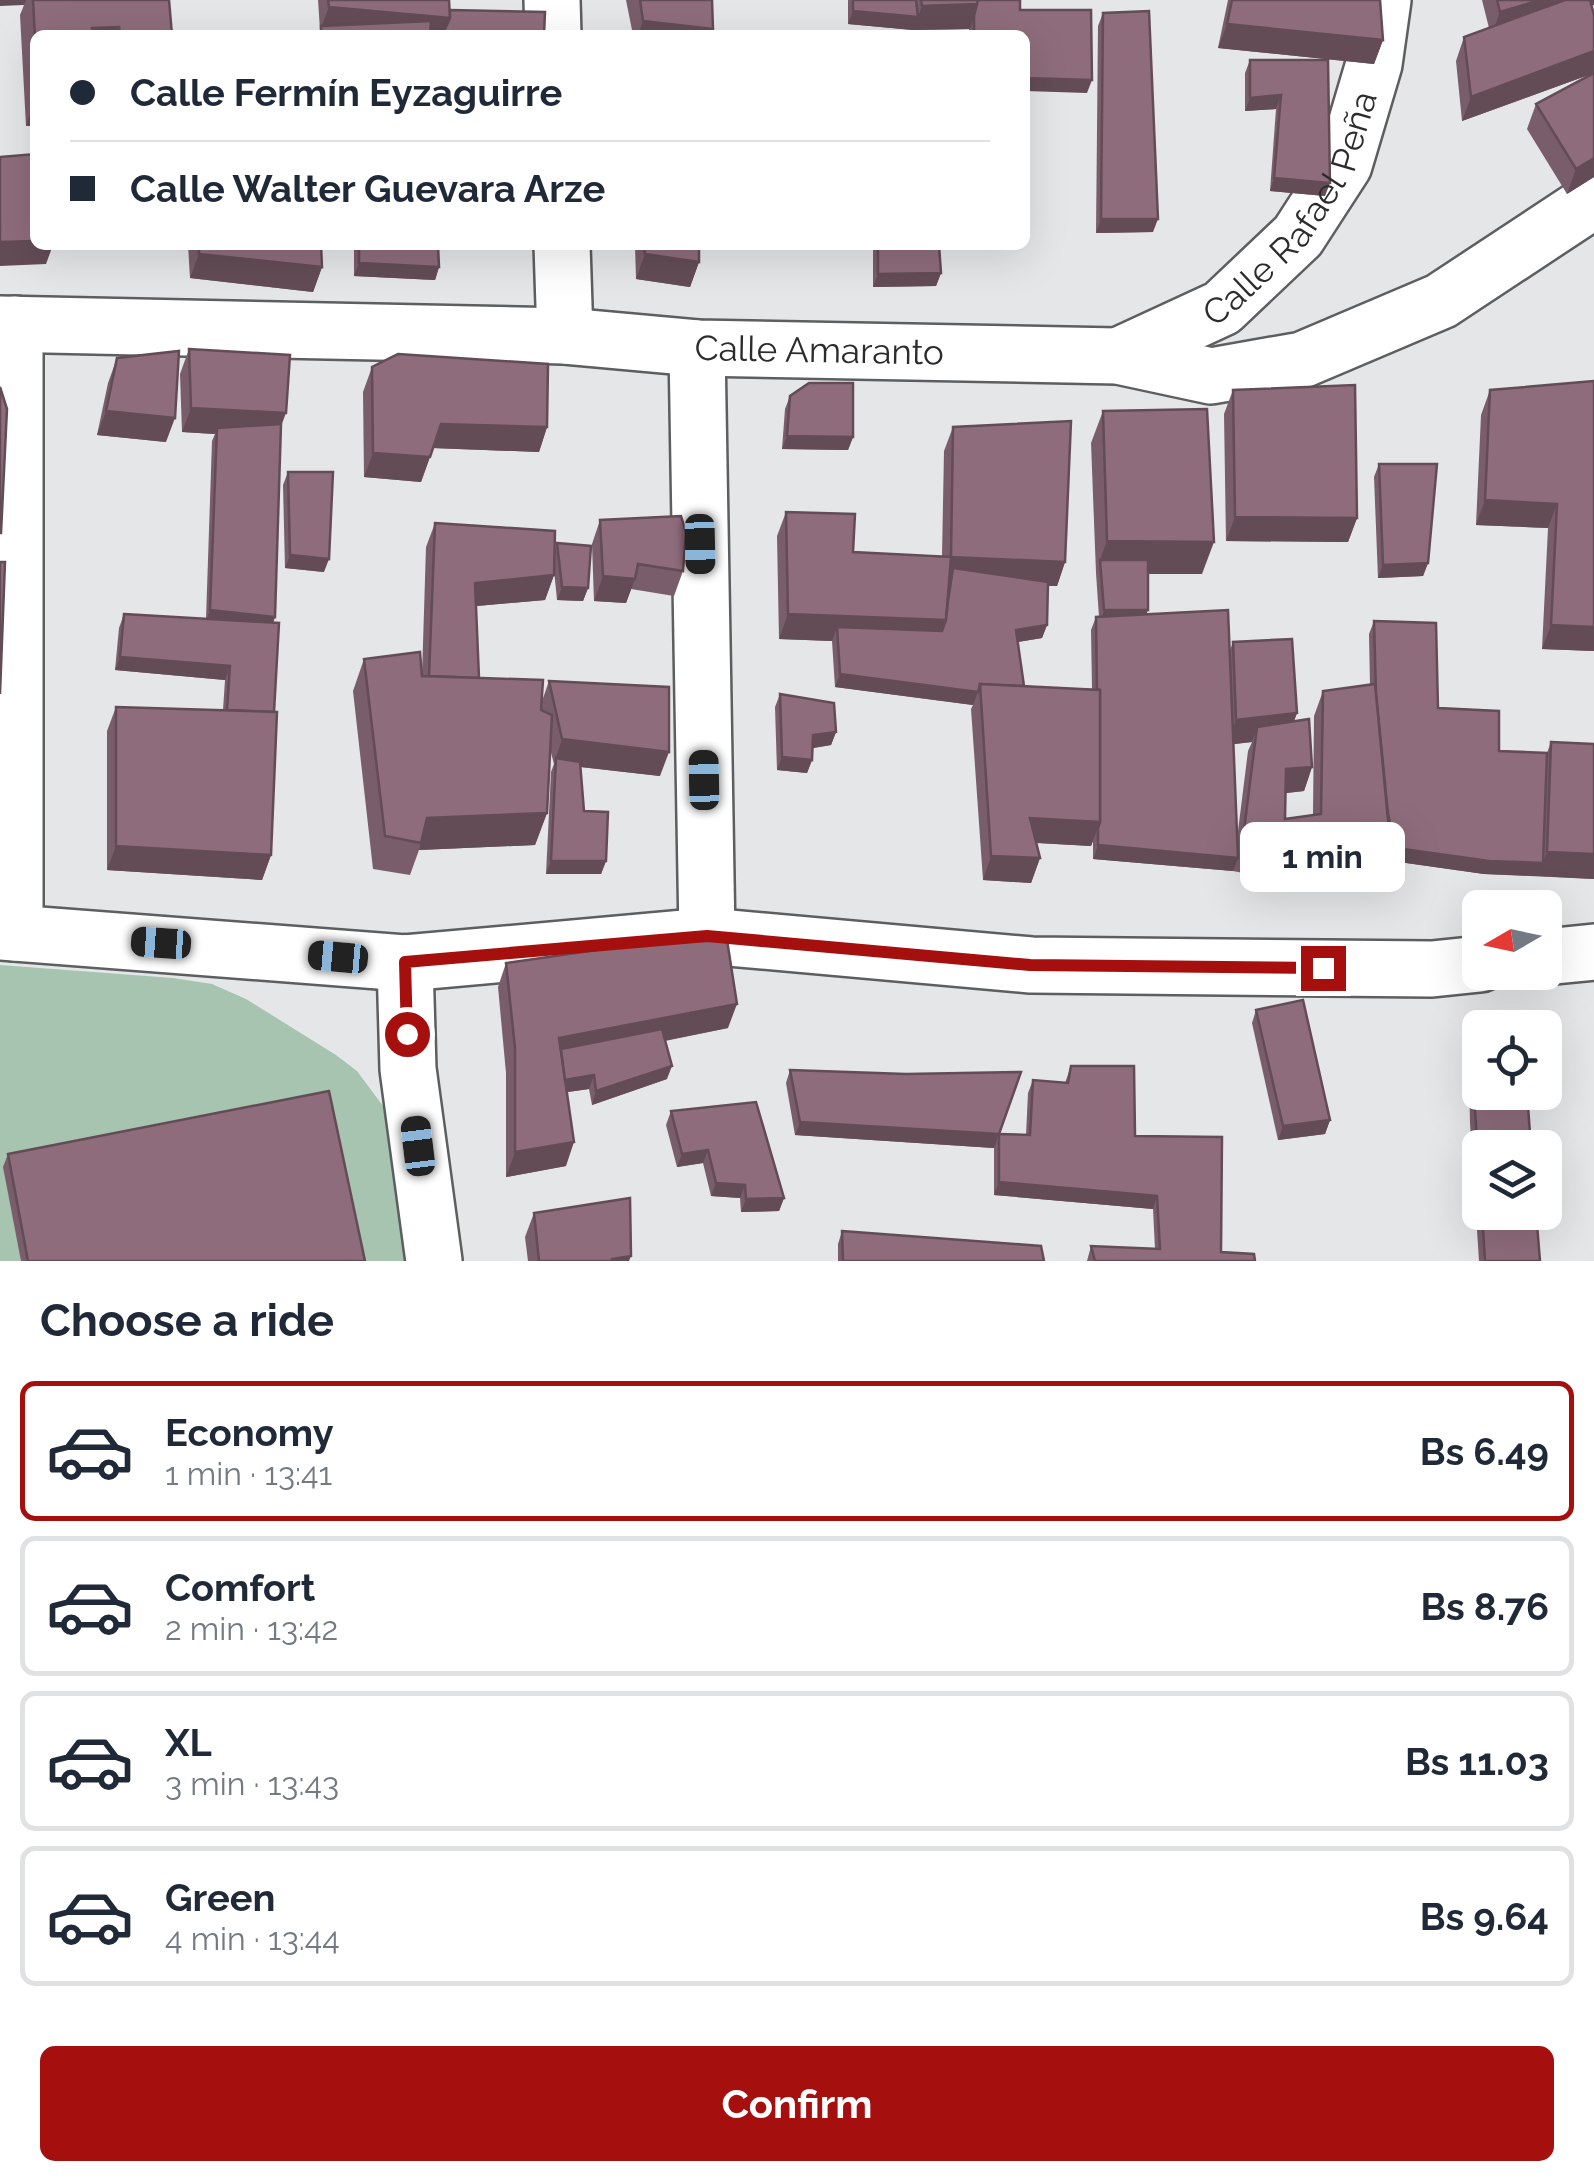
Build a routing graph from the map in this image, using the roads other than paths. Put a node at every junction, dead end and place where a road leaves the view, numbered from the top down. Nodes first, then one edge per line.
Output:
1 (552, 0) edge
2 (1383, 0) edge
3 (553, 30) edge
4 (1594, 200) edge
5 (562, 250) edge
6 (8, 324) edge
7 (565, 336) junction
8 (697, 348) junction
9 (1118, 356) junction
10 (7, 932) edge
11 (707, 936) junction
12 (1594, 952) edge
13 (1562, 956) edge
14 (405, 962) junction
15 (1462, 966) edge
16 (434, 1261) edge

1 - 3 street
2 - 9 street, Calle Rafael Peña
4 - 9 street, Calle Amaranto
5 - 7 street
6 - 7 street, Calle Amaranto
6 - 10 street
7 - 8 street, Calle Amaranto
8 - 9 street, Calle Amaranto
8 - 11 street
10 - 14 street
11 - 14 street
11 - 15 street
12 - 13 street
14 - 16 street

